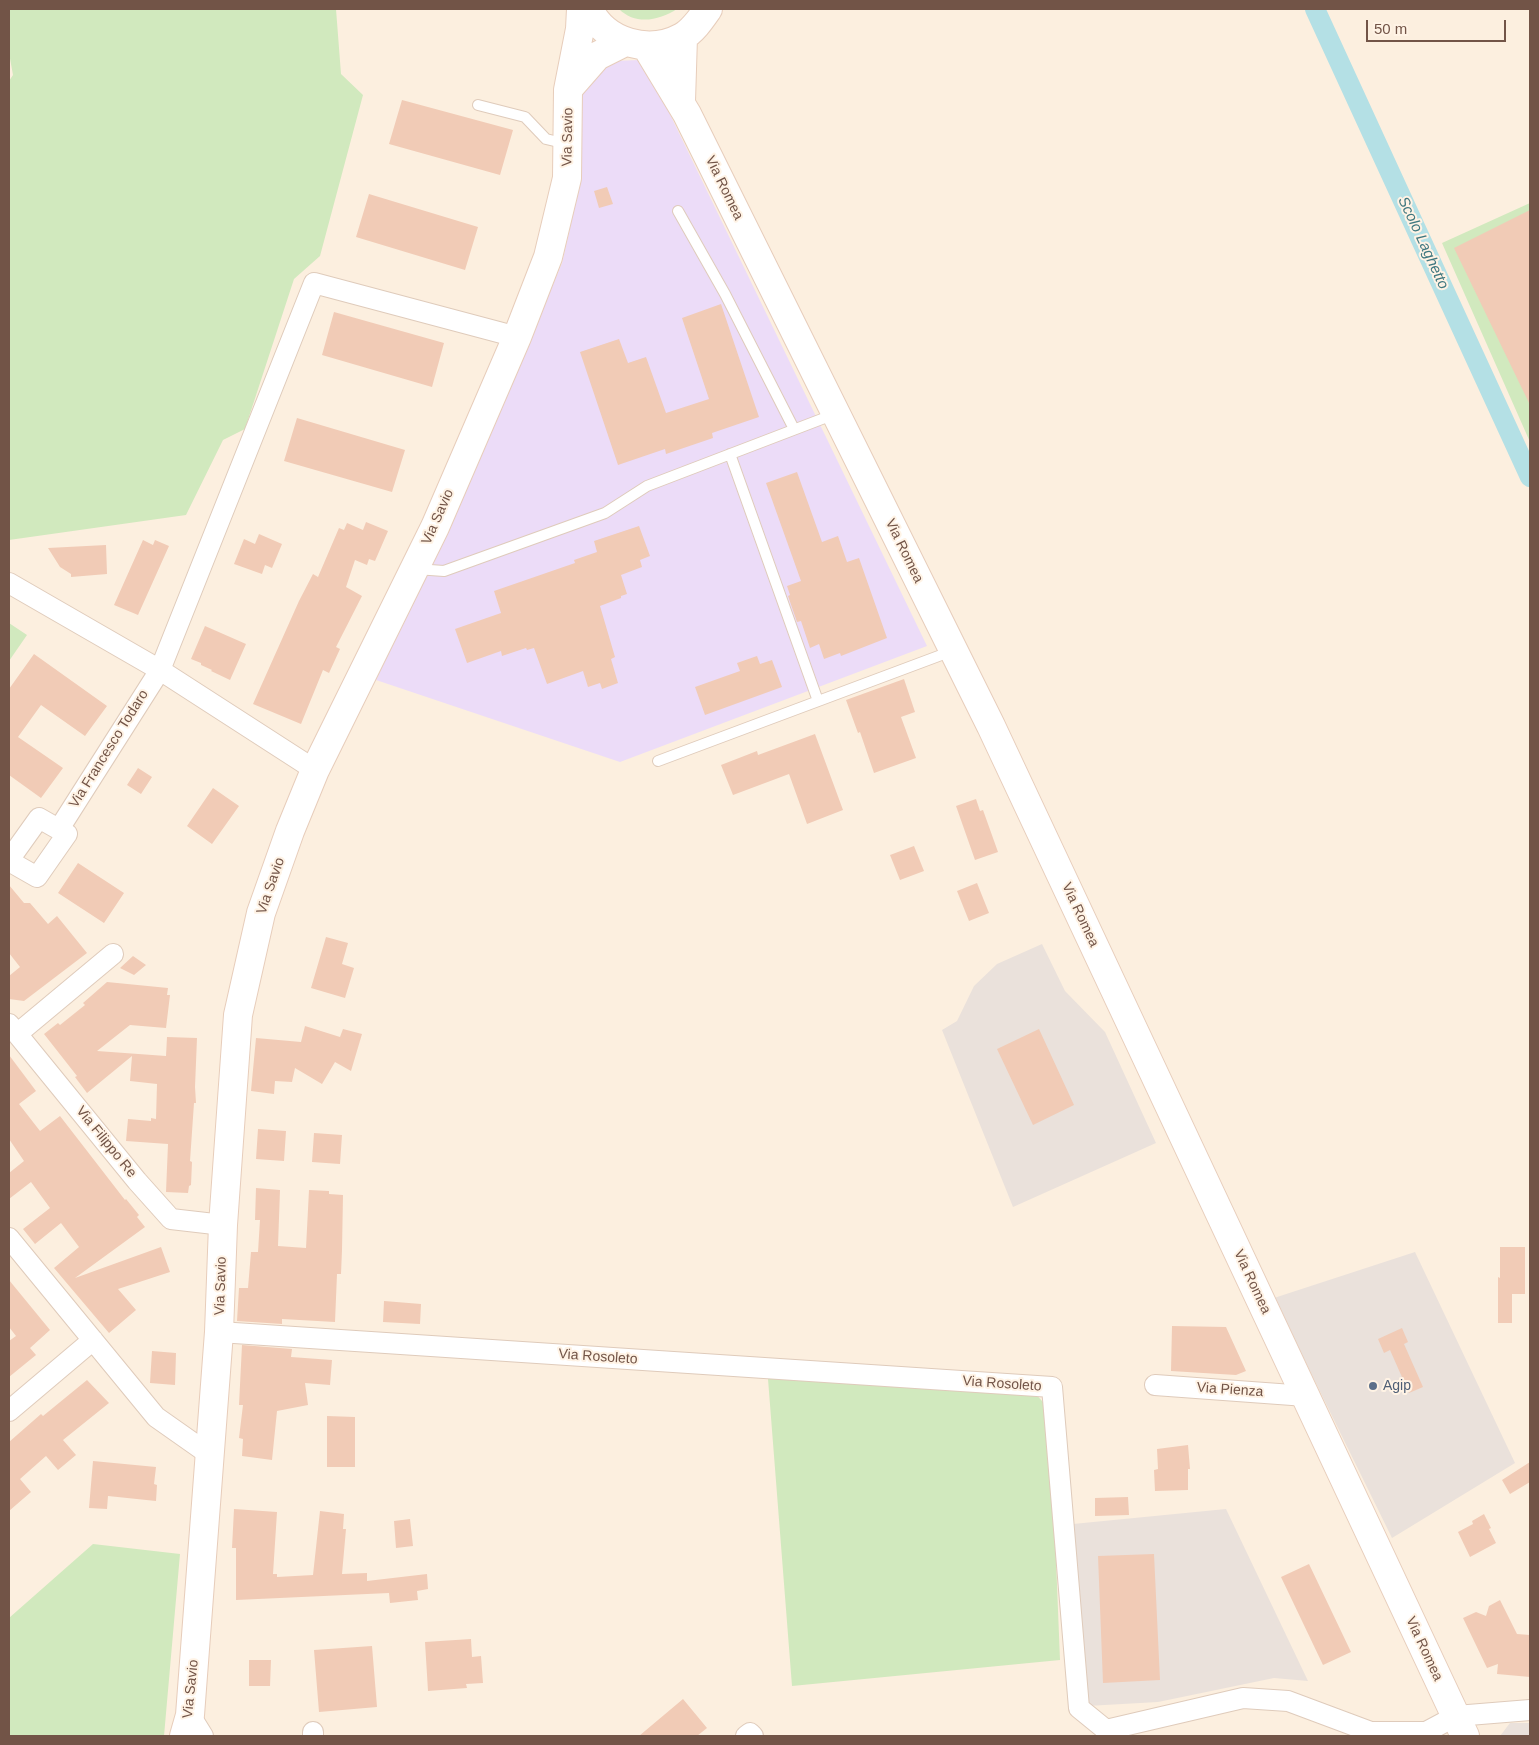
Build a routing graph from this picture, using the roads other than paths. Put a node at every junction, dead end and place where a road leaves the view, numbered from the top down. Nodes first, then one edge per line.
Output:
1 (581, 9) edge
2 (589, 9) edge
3 (708, 9) edge
4 (683, 37) junction
5 (636, 44) junction
6 (568, 90) junction
7 (681, 101) junction
8 (478, 105) dead end
9 (568, 144) junction
10 (678, 211) dead end
11 (517, 337) junction
12 (836, 413) junction
13 (794, 429) junction
14 (730, 454) junction
15 (414, 569) junction
16 (9, 583) edge
17 (953, 650) junction
18 (160, 670) junction
19 (818, 701) junction
20 (658, 761) dead end
21 (316, 770) junction
22 (59, 829) junction
23 (9, 860) edge
24 (113, 954) dead end
25 (13, 1029) edge
26 (223, 1225) junction
27 (9, 1238) edge
28 (219, 1332) junction
29 (92, 1340) junction
30 (1154, 1384) dead end
31 (1306, 1396) junction
32 (9, 1411) edge
33 (210, 1454) junction
34 (1530, 1710) edge
35 (1460, 1726) edge
36 (192, 1729) edge
37 (746, 1736) edge
38 (753, 1736) edge

1 - 6 main road, Via Savio
2 - 5 main road
3 - 4 main road
4 - 5 main road, Via Savio
4 - 7 main road, Via Romea
5 - 6 main road, Via Savio
5 - 7 main road, Via Romea
6 - 9 main road, Via Savio
7 - 12 main road, Via Romea
8 - 9 lane
9 - 11 main road, Via Savio
10 - 13 lane
11 - 15 main road, Via Savio
11 - 18 street, Via Francesco Todaro
12 - 13 lane
12 - 17 main road, Via Romea
13 - 14 lane
14 - 15 lane
14 - 19 lane
15 - 21 main road, Via Savio
16 - 18 street
17 - 19 lane
17 - 31 main road, Via Romea
18 - 21 street
18 - 22 street, Via Francesco Todaro
19 - 20 lane
21 - 26 main road, Via Savio
22 - 23 street, Via Francesco Todaro
22 - 23 street, Via Francesco Todaro
24 - 25 street
25 - 26 street, Via Filippo Re
26 - 28 main road, Via Savio
27 - 29 street
28 - 33 main road, Via Savio
28 - 35 street, Via Rosoleto
29 - 32 street
29 - 33 street
30 - 31 street, Via Pienza
31 - 35 main road, Via Romea
33 - 36 main road, Via Savio
34 - 35 street, Via Rosoleto
37 - 38 street

